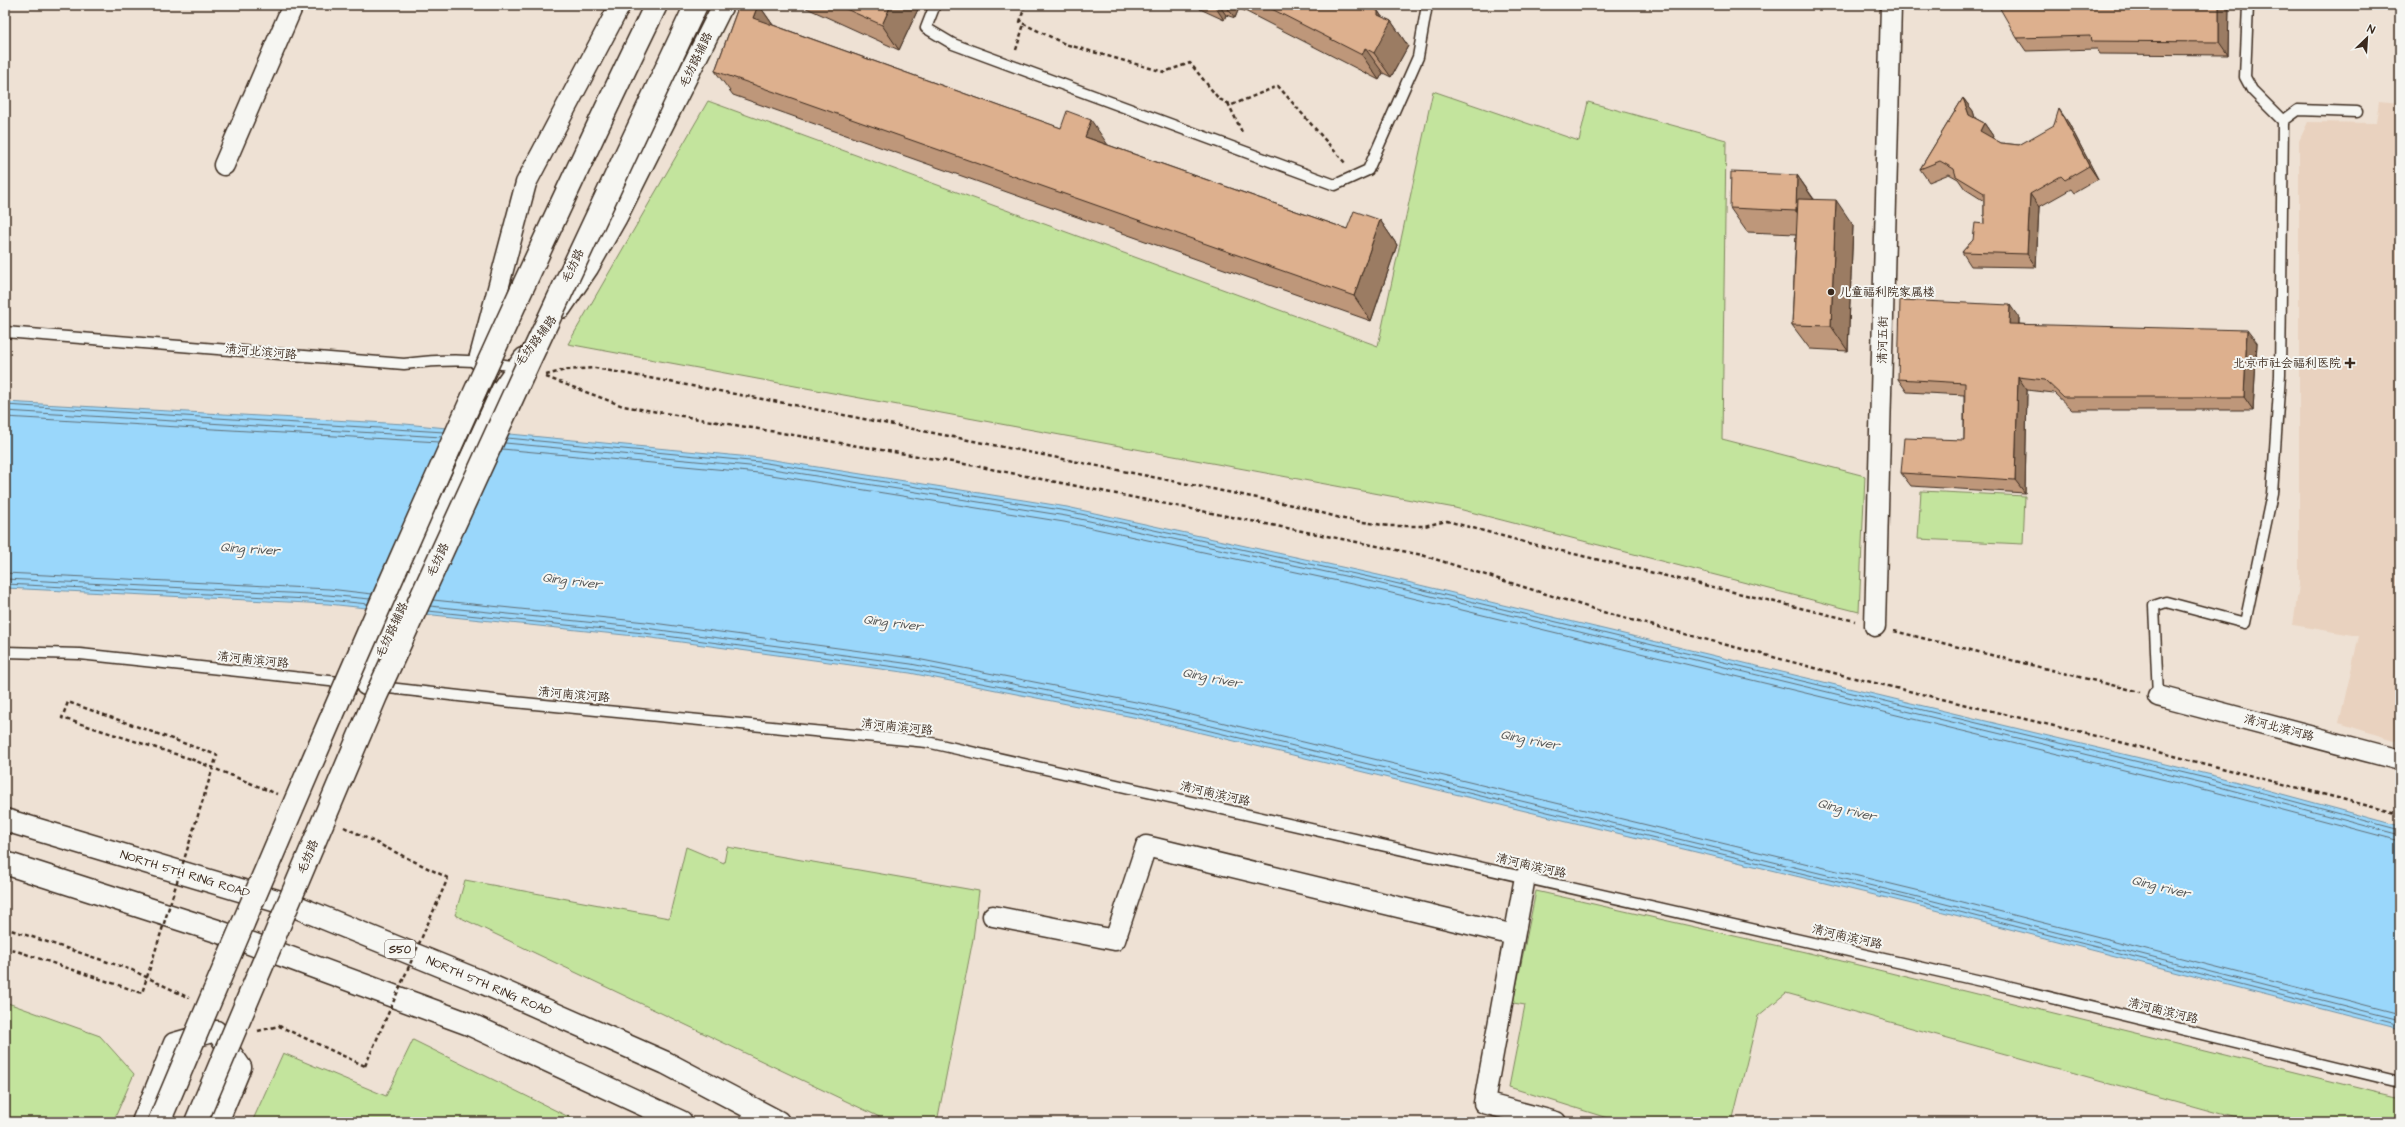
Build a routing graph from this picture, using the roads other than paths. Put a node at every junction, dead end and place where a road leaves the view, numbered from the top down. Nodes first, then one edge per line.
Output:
1 (293, 5) edge
2 (620, 5) edge
3 (656, 5) edge
4 (696, 5) edge
5 (723, 5) edge
6 (935, 5) edge
7 (1427, 5) edge
8 (1891, 5) edge
9 (2248, 5) edge
10 (2357, 112) dead end
11 (2283, 121) junction
12 (224, 165) dead end
13 (5, 332) edge
14 (480, 360) junction
15 (517, 367) junction
16 (1875, 626) road end
17 (5, 652) edge
18 (366, 685) junction
19 (2158, 696) joint
20 (2400, 760) edge
21 (5, 820) edge
22 (5, 863) edge
23 (1525, 877) junction
24 (993, 916) dead end
25 (1514, 935) junction
26 (2400, 1082) edge
27 (142, 1122) edge
28 (159, 1122) edge
29 (196, 1122) edge
30 (218, 1122) edge
31 (681, 1122) edge
32 (778, 1122) edge
33 (1556, 1122) edge

1 - 12 street
2 - 14 street
3 - 28 main road, bridge
4 - 29 main road, 毛纺路, bridge
5 - 15 street, 毛纺路辅路
6 - 7 lane
8 - 16 street, 清河五街
9 - 11 lane
10 - 11 lane
11 - 19 lane
13 - 14 lane, 清河北滨河路
14 - 15 lane, 清河北滨河路
15 - 18 street, 毛纺路辅路
17 - 18 lane, 清河南滨河路
18 - 23 lane, 清河南滨河路
19 - 20 street, 清河北滨河路
21 - 32 main road, NORTH 5TH RING ROAD / S50
22 - 31 main road
23 - 25 street
23 - 26 lane, 清河南滨河路
24 - 25 street
25 - 33 street
27 - 30 street

